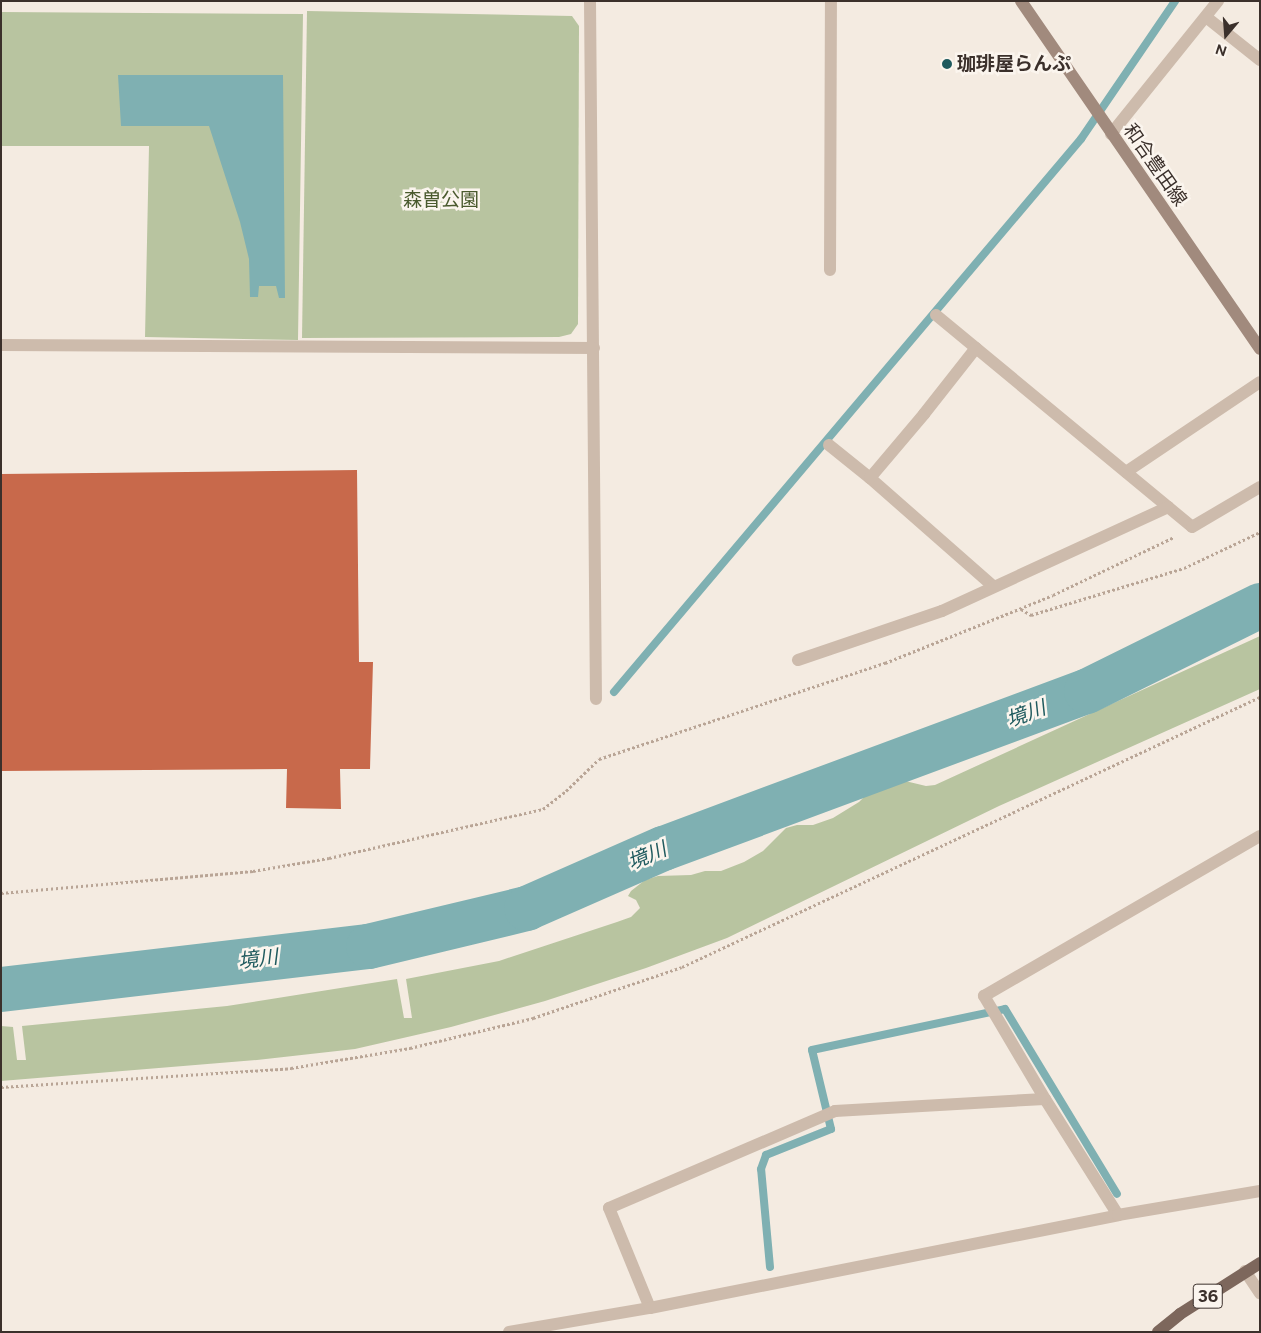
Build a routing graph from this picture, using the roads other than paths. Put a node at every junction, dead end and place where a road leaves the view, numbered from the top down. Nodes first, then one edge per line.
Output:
1 (590, 1) edge
2 (831, 1) edge
3 (1021, 1) edge
4 (1218, 1) edge
5 (1206, 17) junction
6 (1260, 60) edge
7 (1111, 134) junction
8 (830, 270) dead end
9 (936, 315) dead end
10 (1, 344) edge
11 (594, 348) junction
12 (976, 348) junction
13 (1260, 349) edge
14 (1260, 382) edge
15 (829, 445) dead end
16 (1126, 472) junction
17 (870, 478) junction
18 (1260, 487) edge
19 (1168, 507) junction
20 (993, 586) junction
21 (798, 660) dead end
22 (596, 699) dead end
23 (1260, 836) edge
24 (1045, 1099) junction
25 (1260, 1191) edge
26 (1118, 1216) junction
27 (1260, 1263) edge
28 (1245, 1271) junction
29 (1260, 1294) edge
30 (650, 1308) junction
31 (526, 1330) edge
32 (509, 1332) edge
33 (1158, 1332) edge

1 - 11 street
2 - 8 street
3 - 7 main road, 和合豊田線
4 - 5 street
5 - 6 street
5 - 7 street
7 - 13 main road, 和合豊田線
9 - 12 street
10 - 11 street
11 - 22 street
12 - 16 street
12 - 17 street
14 - 16 street
15 - 17 street
16 - 19 street
17 - 20 street
18 - 19 street
19 - 20 street
20 - 21 street
23 - 24 street
24 - 26 street
24 - 30 street
25 - 26 street
26 - 30 street
27 - 28 main road, 36
28 - 29 street
28 - 33 main road, 36
30 - 31 street
31 - 32 street

